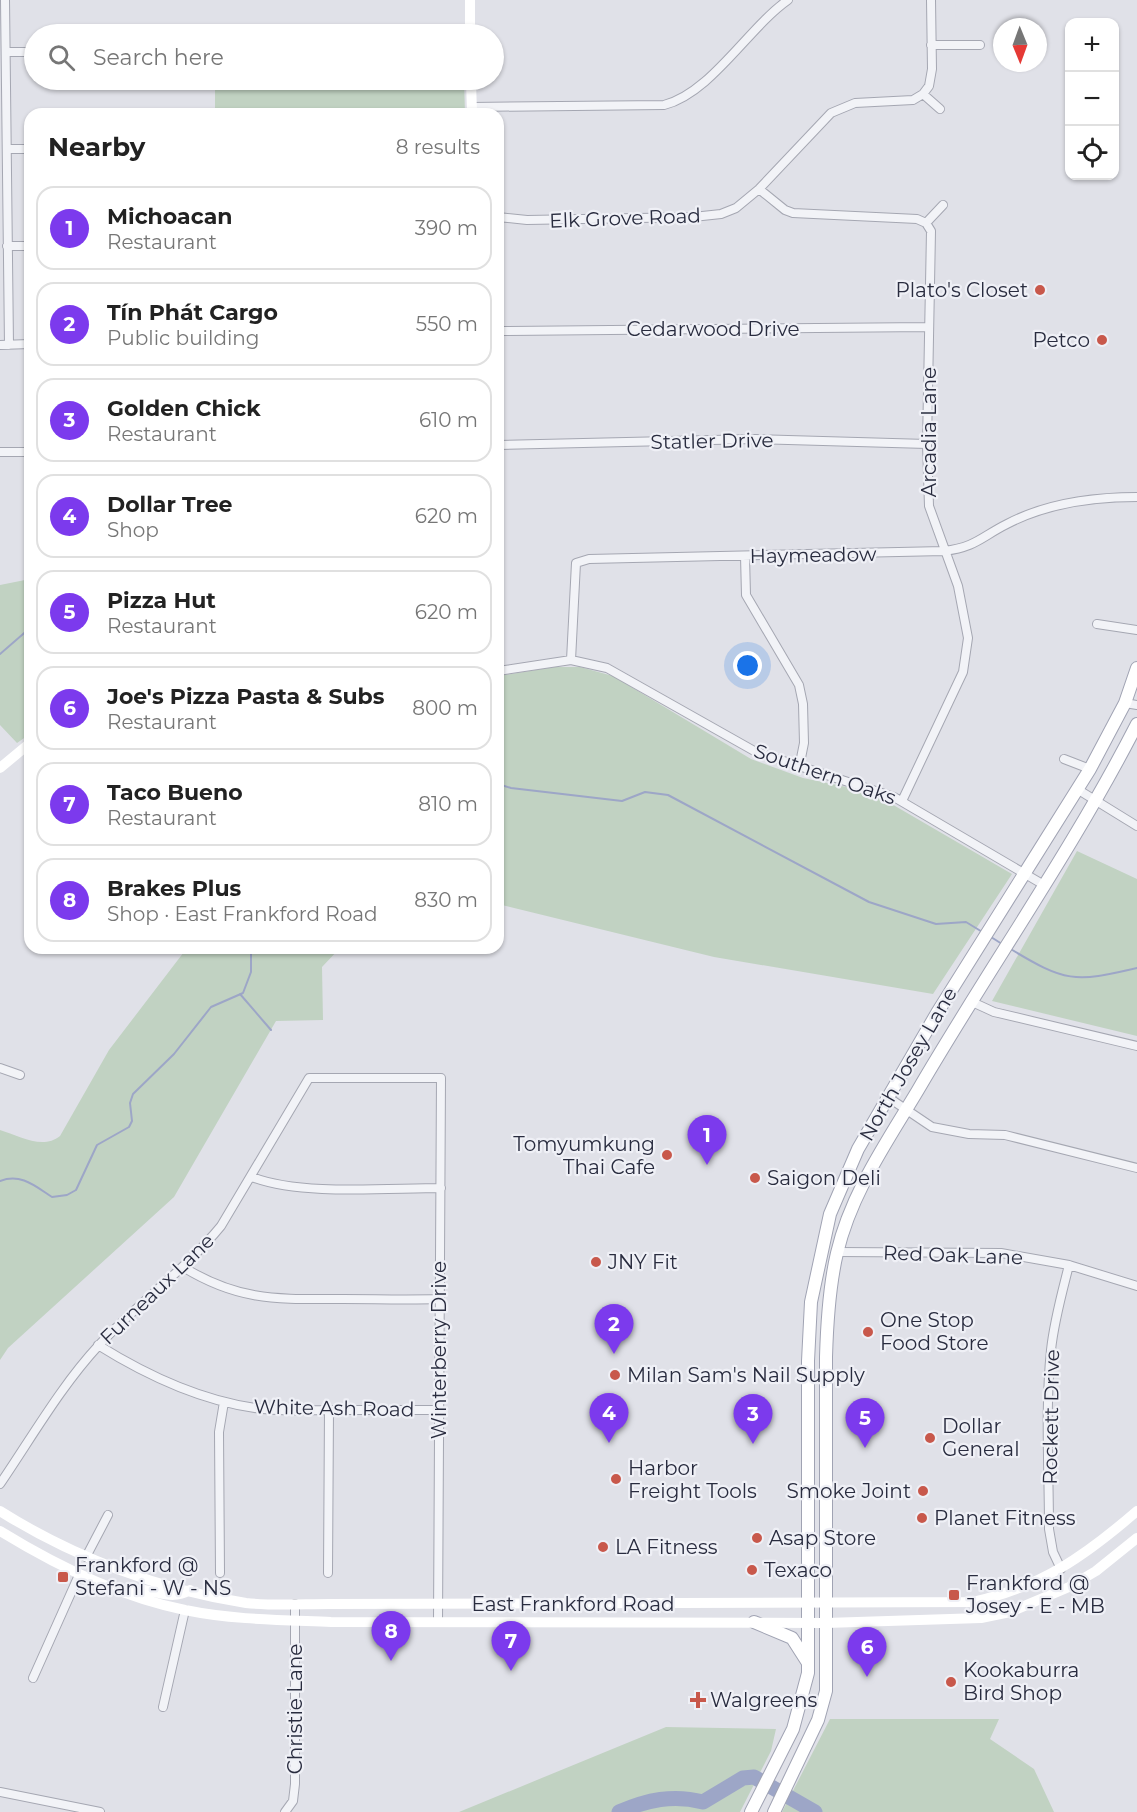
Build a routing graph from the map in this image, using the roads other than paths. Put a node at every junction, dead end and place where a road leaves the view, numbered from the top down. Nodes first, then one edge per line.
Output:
1 (5, 0) edge
2 (470, 0) edge
3 (788, 0) edge
4 (931, 0) edge
5 (470, 24) edge
6 (931, 45) junction
7 (980, 45) dead end
8 (6, 52) junction
9 (24, 52) edge
10 (471, 90) edge
11 (923, 94) junction
12 (472, 108) edge
13 (504, 109) edge
14 (940, 109) dead end
15 (7, 149) junction
16 (24, 149) edge
17 (759, 189) junction
18 (943, 205) dead end
19 (504, 218) edge
20 (926, 223) junction
21 (7, 246) junction
22 (24, 246) edge
23 (928, 327) junction
24 (504, 331) edge
25 (24, 344) edge
26 (4, 345) edge
27 (927, 444) junction
28 (504, 445) edge
29 (0, 452) edge
30 (24, 452) edge
31 (1137, 497) edge
32 (944, 551) junction
33 (745, 556) junction
34 (1097, 624) dead end
35 (1137, 630) edge
36 (571, 660) junction
37 (1137, 668) edge
38 (504, 670) edge
39 (1131, 704) edge
40 (1137, 724) edge
41 (24, 748) edge
42 (1064, 759) dead end
43 (0, 768) edge
44 (799, 768) junction
45 (1090, 769) junction
46 (1077, 789) junction
47 (902, 801) junction
48 (1096, 801) junction
49 (1137, 826) edge
50 (1024, 874) junction
51 (1044, 885) junction
52 (970, 1001) junction
53 (1137, 1046) edge
54 (0, 1068) edge
55 (20, 1075) dead end
56 (441, 1078) joint
57 (889, 1098) junction
58 (906, 1111) junction
59 (1137, 1168) edge
60 (252, 1177) junction
61 (441, 1188) junction
62 (837, 1252) junction
63 (1070, 1265) junction
64 (183, 1268) junction
65 (1137, 1286) edge
66 (440, 1299) junction
67 (98, 1345) junction
68 (826, 1357) junction
69 (808, 1361) junction
70 (224, 1402) junction
71 (329, 1410) junction
72 (439, 1410) junction
73 (0, 1484) edge
74 (0, 1511) edge
75 (1137, 1511) edge
76 (108, 1515) dead end
77 (0, 1531) edge
78 (1137, 1538) edge
79 (86, 1557) junction
80 (1060, 1569) junction
81 (220, 1573) dead end
82 (328, 1573) dead end
83 (79, 1575) junction
84 (190, 1590) junction
85 (124, 1592) junction
86 (986, 1599) junction
87 (622, 1603) junction
88 (827, 1603) junction
89 (295, 1604) junction
90 (439, 1604) junction
91 (810, 1604) junction
92 (185, 1610) junction
93 (988, 1617) junction
94 (296, 1621) junction
95 (438, 1622) junction
96 (622, 1622) junction
97 (754, 1622) junction
98 (808, 1623) junction
99 (826, 1623) junction
100 (808, 1664) junction
101 (33, 1678) dead end
102 (163, 1707) dead end
103 (0, 1792) edge
104 (100, 1812) edge
105 (285, 1812) edge
106 (751, 1812) edge
107 (774, 1812) edge

1 - 8 street
2 - 5 main road
3 - 13 street
4 - 6 street
6 - 7 street
6 - 11 street
8 - 9 street
8 - 15 street
10 - 12 main road
11 - 14 street
11 - 17 street, Elk Grove Road
15 - 16 street
15 - 21 street
17 - 19 street, Elk Grove Road
17 - 20 street
18 - 20 street
20 - 23 street, Arcadia Lane
21 - 22 street
21 - 26 street
23 - 24 street, Cedarwood Drive
23 - 27 street, Arcadia Lane
25 - 26 street
27 - 28 street, Statler Drive
27 - 32 street, Arcadia Lane
29 - 30 street
31 - 32 street, Haymeadow
32 - 33 street, Haymeadow
32 - 47 street, Arcadia Lane
33 - 36 street, Haymeadow
33 - 44 street
34 - 35 street
36 - 38 street, Southern Oaks
36 - 44 street, Southern Oaks
37 - 39 main road, North Josey Lane
39 - 45 main road, North Josey Lane
40 - 48 main road, North Josey Lane
41 - 43 main road
42 - 45 street
44 - 47 street, Southern Oaks
45 - 46 main road, North Josey Lane
46 - 48 street
46 - 50 main road, North Josey Lane
47 - 50 street, Southern Oaks
48 - 49 street
48 - 51 main road, North Josey Lane
50 - 51 street, Southern Oaks
50 - 57 main road, North Josey Lane
51 - 52 main road, North Josey Lane
52 - 53 street
52 - 58 main road, North Josey Lane
54 - 55 street
56 - 60 street, Furneaux Lane
56 - 61 street, Winterberry Drive
57 - 58 street
57 - 69 main road, North Josey Lane
58 - 59 street
58 - 62 main road, North Josey Lane
60 - 61 street
60 - 64 street, Furneaux Lane
61 - 66 street, Winterberry Drive
62 - 63 street, Red Oak Lane
62 - 68 main road, North Josey Lane
63 - 65 street, Red Oak Lane
63 - 80 street, Rockett Drive
64 - 66 street
64 - 67 street, Furneaux Lane
66 - 72 street, Winterberry Drive
67 - 70 street, White Ash Road
67 - 73 street, Furneaux Lane
68 - 69 main road
68 - 88 main road, North Josey Lane
69 - 91 main road, North Josey Lane
70 - 71 street, White Ash Road
70 - 81 street
71 - 72 street, White Ash Road
71 - 82 street
72 - 90 street, Winterberry Drive
74 - 79 main road, East Frankford Road
75 - 80 main road, East Frankford Road
76 - 79 street
77 - 83 main road, East Frankford Road
78 - 93 main road, East Frankford Road
79 - 84 main road, East Frankford Road
80 - 86 main road, East Frankford Road
83 - 85 main road, East Frankford Road
83 - 101 street
84 - 85 main road
84 - 89 main road, East Frankford Road
85 - 92 main road, East Frankford Road
86 - 88 main road, East Frankford Road
86 - 93 main road
87 - 90 main road, East Frankford Road
87 - 91 main road, East Frankford Road
87 - 96 main road
88 - 91 main road, East Frankford Road
88 - 99 main road, North Josey Lane
89 - 90 main road, East Frankford Road
89 - 94 street, Christie Lane
90 - 95 street, Winterberry Drive
91 - 98 main road, North Josey Lane
92 - 94 main road, East Frankford Road
92 - 102 street
93 - 99 main road, East Frankford Road
94 - 95 main road, East Frankford Road
94 - 105 street, Christie Lane
95 - 96 main road, East Frankford Road
96 - 97 main road, East Frankford Road
97 - 98 main road, East Frankford Road
97 - 100 main road
98 - 99 main road, East Frankford Road
98 - 100 main road, North Josey Lane
99 - 107 main road, North Josey Lane
100 - 106 main road, North Josey Lane
103 - 104 street

